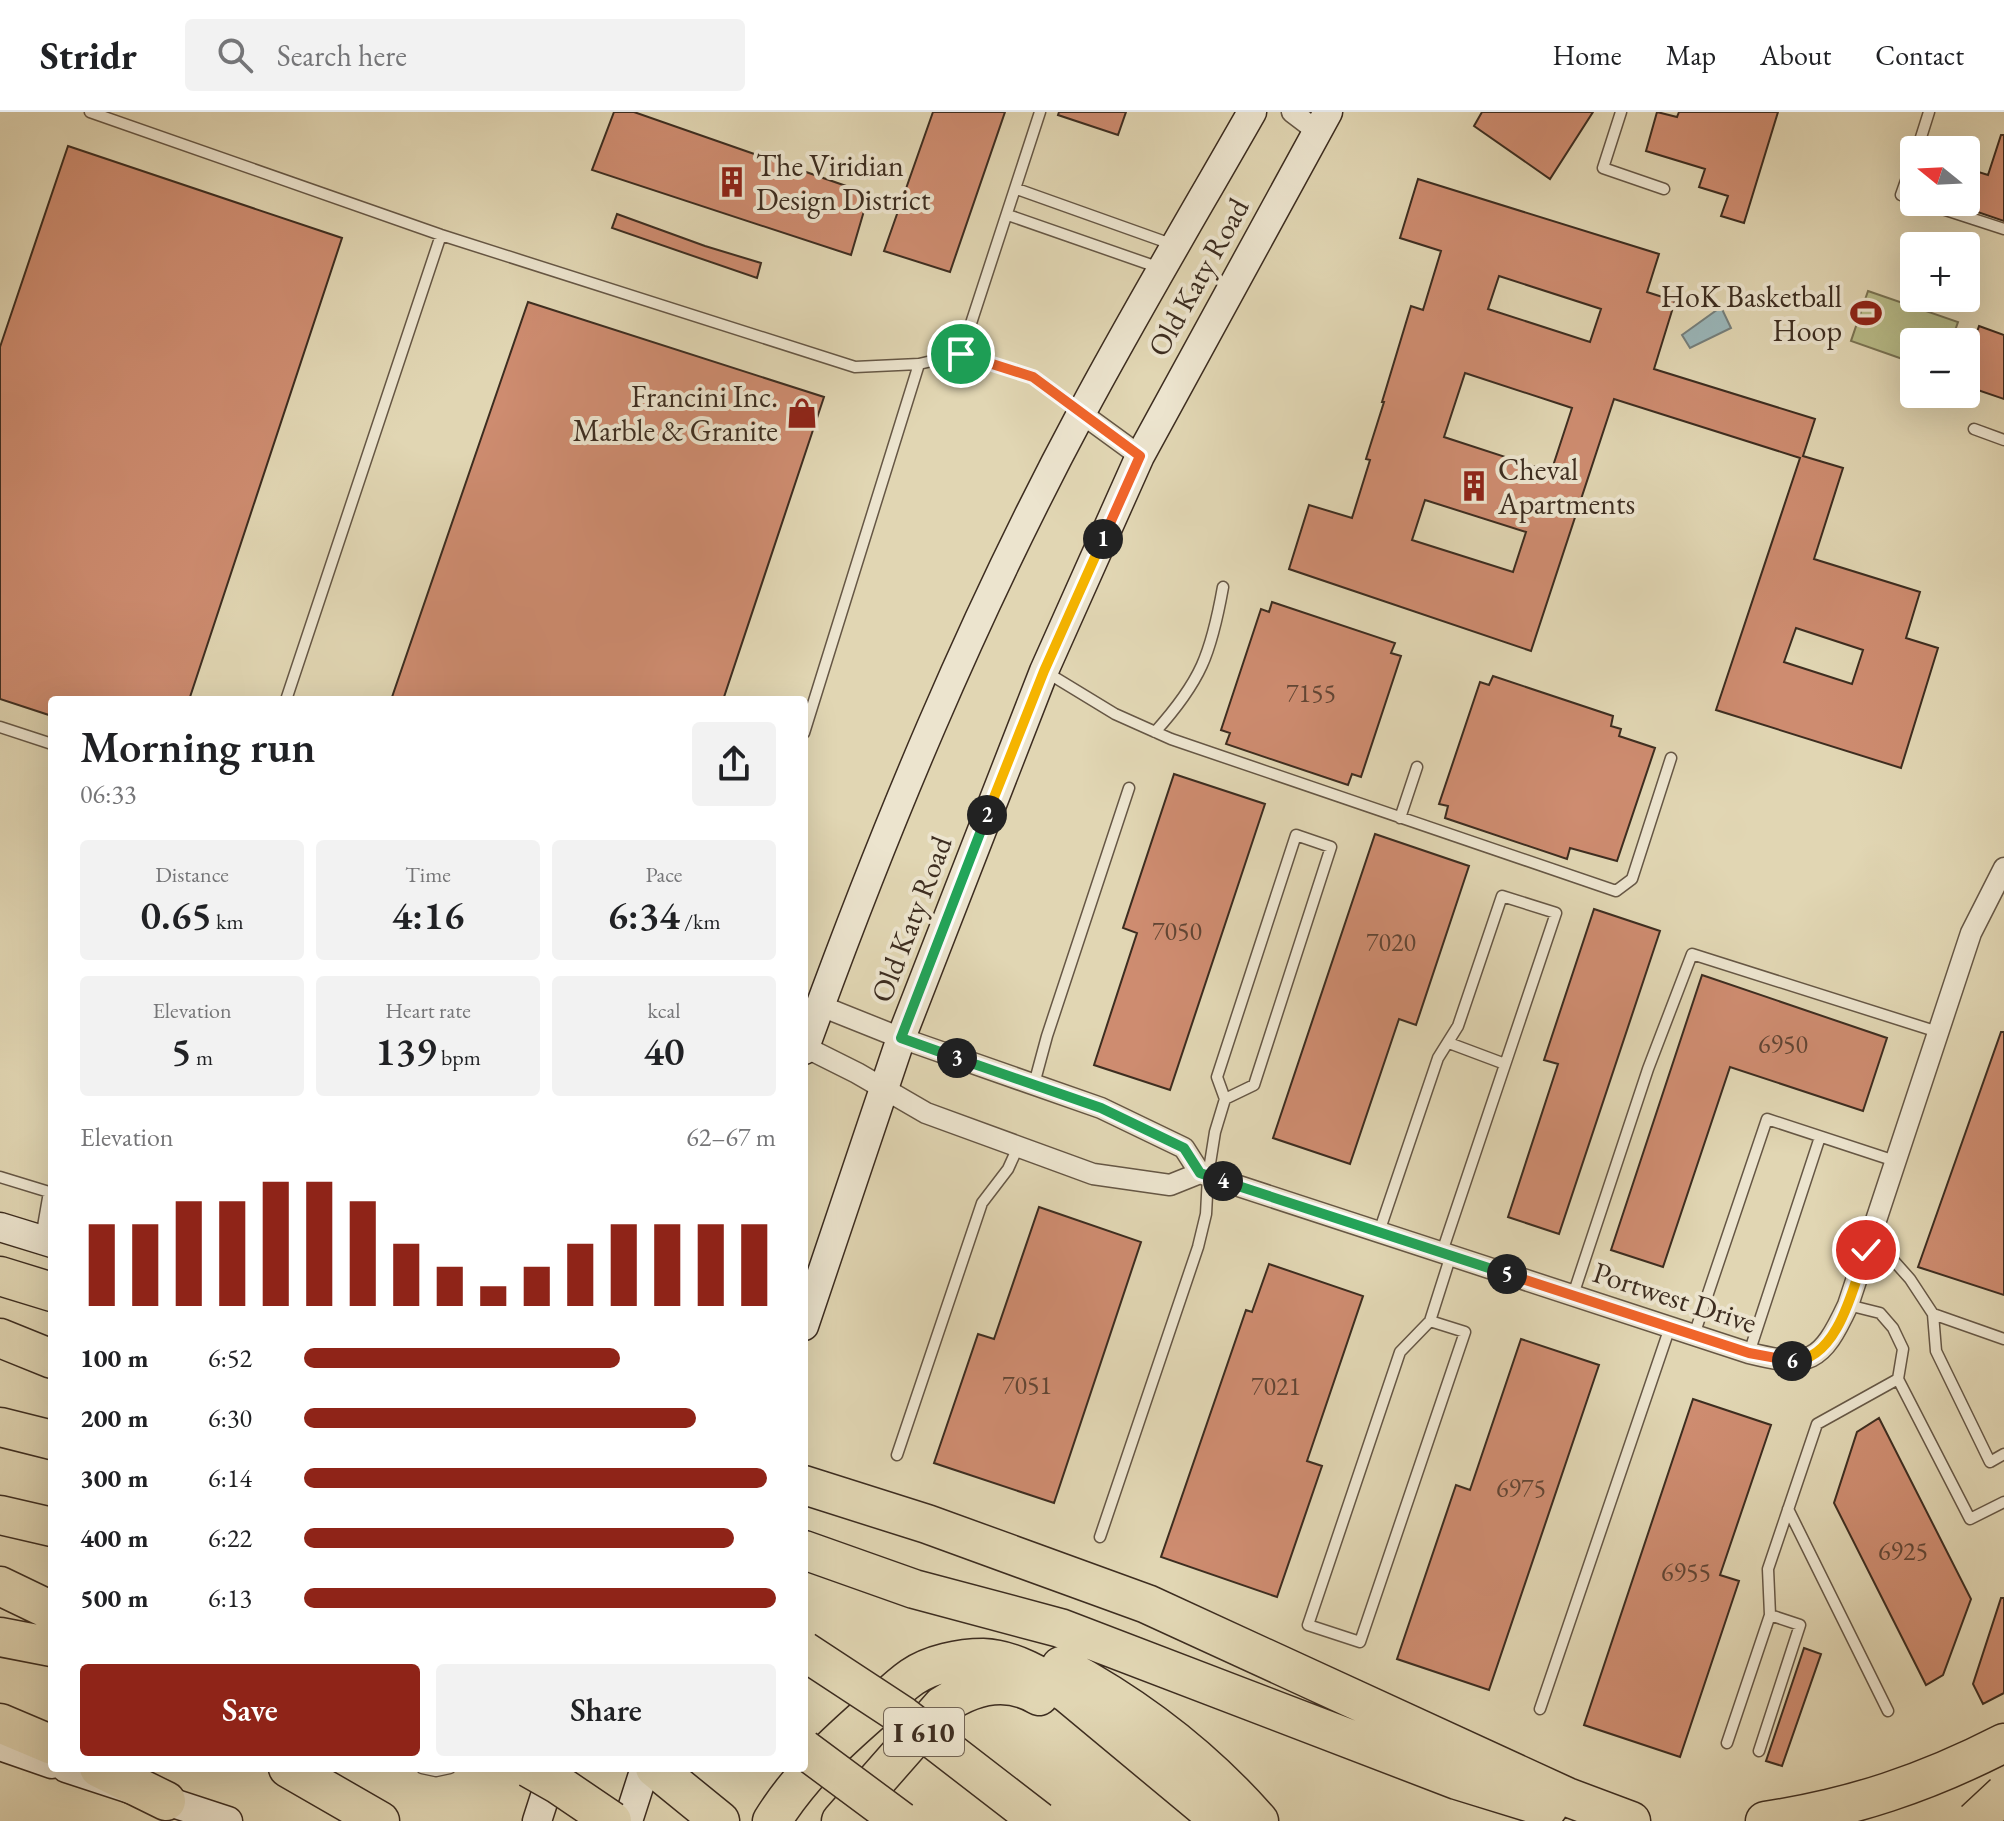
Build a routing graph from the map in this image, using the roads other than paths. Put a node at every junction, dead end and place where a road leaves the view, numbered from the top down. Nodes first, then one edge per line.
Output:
1 (90, 112) edge
2 (1040, 112) edge
3 (1252, 112) edge
4 (1292, 112) edge
5 (1621, 112) edge
6 (1929, 112) edge
7 (1322, 122) edge
8 (1921, 136) edge
9 (1017, 189) junction
10 (1664, 189) dead end
11 (1008, 215) junction
12 (1964, 216) edge
13 (2004, 229) edge
14 (441, 235) junction
15 (1169, 257) junction
16 (961, 354) junction
17 (919, 364) junction
18 (1081, 413) junction
19 (1974, 429) dead end
20 (2004, 440) edge
21 (1140, 456) junction
22 (1223, 587) dead end
23 (1044, 671) junction
24 (287, 696) edge
25 (808, 720) edge
26 (0, 727) edge
27 (1155, 732) junction
28 (48, 743) edge
29 (1671, 758) dead end
30 (1417, 767) dead end
31 (1129, 788) dead end
32 (1400, 818) junction
33 (2001, 879) edge
34 (812, 1006) edge
35 (808, 1027) edge
36 (1938, 1032) junction
37 (901, 1038) junction
38 (1449, 1043) junction
39 (808, 1050) edge
40 (1505, 1064) junction
41 (1034, 1084) junction
42 (884, 1088) junction
43 (1225, 1099) junction
44 (1820, 1137) junction
45 (1018, 1147) junction
46 (1895, 1161) junction
47 (1204, 1175) junction
48 (0, 1177) edge
49 (48, 1192) edge
50 (48, 1208) edge
51 (0, 1227) edge
52 (1379, 1232) junction
53 (46, 1241) edge
54 (1866, 1250) junction
55 (1446, 1254) junction
56 (0, 1276) edge
57 (48, 1291) edge
58 (1573, 1295) junction
59 (1848, 1305) junction
60 (808, 1314) edge
61 (1933, 1314) junction
62 (1430, 1321) junction
63 (1670, 1327) junction
64 (1694, 1335) junction
65 (0, 1338) edge
66 (2004, 1339) edge
67 (0, 1352) edge
68 (1749, 1353) junction
69 (48, 1357) edge
70 (48, 1365) edge
71 (1898, 1379) junction
72 (3, 1428) edge
73 (48, 1439) edge
74 (2004, 1454) edge
75 (897, 1455) dead end
76 (808, 1486) edge
77 (2004, 1502) edge
78 (1788, 1509) junction
79 (0, 1515) edge
80 (48, 1526) edge
81 (1100, 1537) dead end
82 (808, 1551) edge
83 (0, 1586) edge
84 (914, 1589) junction
85 (48, 1609) edge
86 (1770, 1615) junction
87 (0, 1637) edge
88 (48, 1646) edge
89 (808, 1654) edge
90 (1540, 1709) dead end
91 (1888, 1711) dead end
92 (0, 1723) edge
93 (48, 1743) edge
94 (1727, 1743) dead end
95 (2004, 1743) edge
96 (0, 1746) edge
97 (1759, 1751) dead end
98 (808, 1752) edge
99 (48, 1763) edge
100 (78, 1772) edge
101 (107, 1772) edge
102 (295, 1772) edge
103 (536, 1772) edge
104 (553, 1772) edge
105 (644, 1772) edge
106 (660, 1772) edge
107 (2004, 1794) edge
108 (166, 1801) junction
109 (2004, 1810) edge
110 (228, 1821) edge
111 (380, 1821) edge
112 (537, 1821) edge
113 (612, 1821) edge
114 (628, 1821) edge
115 (720, 1821) edge
116 (772, 1821) edge
117 (841, 1821) edge
118 (901, 1821) edge
119 (1039, 1821) edge
120 (1193, 1821) edge
121 (1221, 1821) edge
122 (1259, 1821) edge
123 (1628, 1821) edge
124 (1765, 1821) edge
125 (1974, 1821) edge

1 - 14 lane
2 - 9 lane
3 - 15 main road, Old Katy Road
4 - 7 street, Old Katy Road
5 - 10 lane
6 - 8 lane
7 - 21 main road, Old Katy Road
9 - 11 lane
9 - 15 lane
11 - 15 lane
11 - 16 lane
12 - 13 lane
14 - 17 lane
14 - 24 lane
15 - 18 main road, Old Katy Road
16 - 17 lane
16 - 18 lane
17 - 25 lane
18 - 21 street
18 - 34 main road, Old Katy Road
19 - 20 lane
21 - 23 main road, Old Katy Road
22 - 27 lane
23 - 27 lane
23 - 37 main road, Old Katy Road
26 - 28 lane
27 - 32 lane
29 - 32 lane
30 - 32 lane
31 - 41 lane
33 - 36 street, Portwest Drive
34 - 35 main road, Old Katy Road
34 - 37 street
36 - 46 street, Portwest Drive
36 - 58 lane
37 - 41 street
37 - 42 main road, Old Katy Road
38 - 40 lane
38 - 40 lane
38 - 52 lane
39 - 42 street
40 - 55 lane
41 - 47 street
42 - 45 street
42 - 60 main road, Old Katy Road
43 - 43 lane
43 - 47 lane
44 - 46 lane
44 - 64 lane
44 - 68 lane
45 - 47 street
45 - 75 lane
46 - 54 street, Portwest Drive
47 - 52 street, Portwest Drive
47 - 81 lane
48 - 49 lane
50 - 53 lane
51 - 53 main road
52 - 55 street, Portwest Drive
54 - 59 street, Portwest Drive
54 - 61 lane
55 - 58 street, Portwest Drive
55 - 62 lane
56 - 57 highway
58 - 63 street, Portwest Drive
59 - 68 street, Portwest Drive
59 - 71 lane
61 - 66 lane
61 - 74 lane
62 - 62 lane
63 - 64 street, Portwest Drive
63 - 90 lane
64 - 68 street, Portwest Drive
65 - 69 highway
67 - 70 highway
71 - 77 lane
71 - 78 lane
72 - 73 highway
76 - 123 highway
78 - 86 lane
78 - 91 lane
79 - 80 highway
82 - 84 highway
83 - 85 highway
84 - 122 highway
84 - 123 highway
86 - 94 lane
86 - 97 lane
87 - 88 highway
89 - 119 highway, I 610, bridge
92 - 93 highway
95 - 124 highway
96 - 99 main road
98 - 118 highway, I 610, bridge
100 - 108 main road
101 - 108 highway
102 - 111 highway
103 - 113 highway, bridge
104 - 112 main road
105 - 114 main road
106 - 115 highway
107 - 125 highway, bridge
108 - 110 main road
109 - 125 highway
116 - 121 highway
117 - 120 highway

